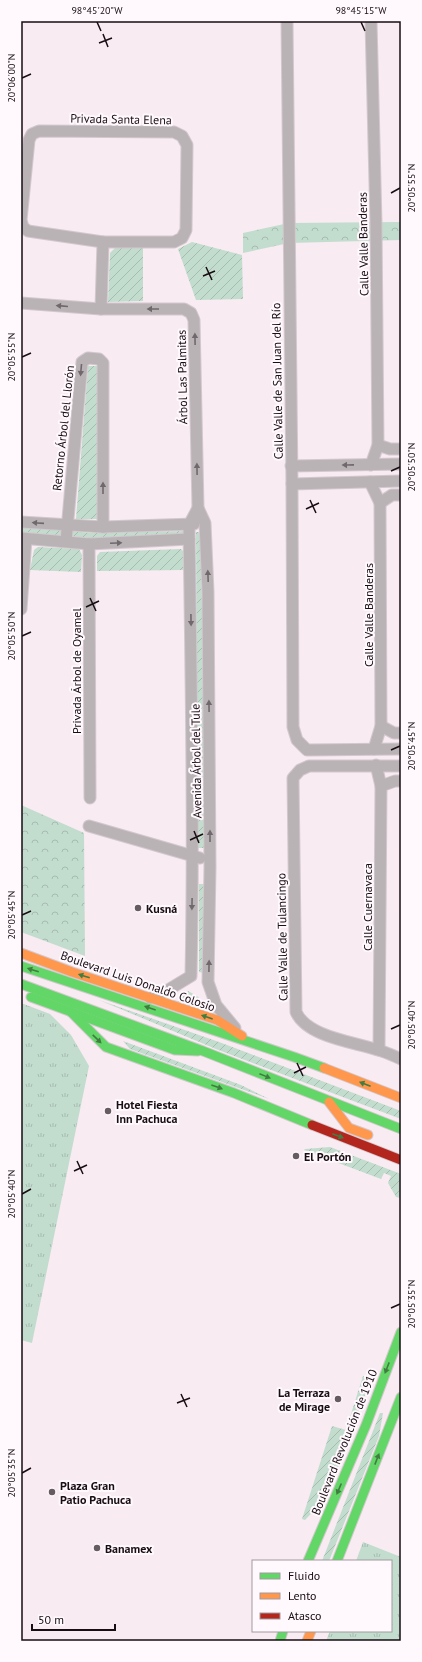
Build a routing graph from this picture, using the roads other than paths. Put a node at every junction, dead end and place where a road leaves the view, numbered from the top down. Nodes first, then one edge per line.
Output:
1 (286, 21) edge
2 (371, 21) edge
3 (103, 242) junction
4 (21, 303) edge
5 (101, 309) junction
6 (378, 446) junction
7 (401, 449) edge
8 (371, 464) junction
9 (401, 464) edge
10 (291, 466) junction
11 (401, 481) edge
12 (370, 482) junction
13 (292, 484) junction
14 (401, 495) edge
15 (380, 503) junction
16 (198, 508) junction
17 (21, 522) edge
18 (205, 523) junction
19 (67, 525) junction
20 (188, 525) junction
21 (103, 527) junction
22 (135, 527) junction
23 (24, 539) edge
24 (189, 539) junction
25 (66, 541) junction
26 (136, 542) junction
27 (89, 544) junction
28 (21, 609) edge
29 (381, 726) junction
30 (401, 733) edge
31 (374, 749) junction
32 (401, 749) edge
33 (376, 765) junction
34 (401, 766) edge
35 (401, 781) edge
36 (381, 786) junction
37 (90, 798) dead end
38 (90, 826) dead end
39 (193, 857) junction
40 (210, 859) junction
41 (193, 876) junction
42 (210, 878) junction
43 (21, 953) edge
44 (21, 966) edge
45 (191, 976) junction
46 (208, 982) junction
47 (21, 984) edge
48 (21, 993) edge
49 (150, 998) junction
50 (70, 1011) junction
51 (242, 1036) junction
52 (266, 1048) junction
53 (203, 1051) junction
54 (383, 1051) junction
55 (401, 1052) edge
56 (401, 1060) edge
57 (401, 1098) edge
58 (328, 1102) junction
59 (401, 1129) edge
60 (375, 1138) dead end
61 (401, 1160) edge
62 (401, 1332) edge
63 (401, 1397) edge
64 (308, 1560) edge
65 (337, 1560) edge

1 - 10 street, Calle Valle de San Juan del Río
2 - 6 street, Calle Valle Banderas
3 - 3 street, Privada Santa Elena
3 - 5 street
5 -> 4 street
16 -> 5 street, Árbol Las Palmitas
6 - 7 street
6 - 8 street, Calle Valle Banderas
8 - 9 street
8 -> 10 street
10 - 13 street, Calle Valle de San Juan del Río
11 - 12 street
12 - 13 street
12 - 15 street, Calle Valle Banderas
13 - 31 street, Calle Valle de San Juan del Río
14 - 15 street
15 - 29 street, Calle Valle Banderas
16 - 18 street, Árbol Las Palmitas
16 - 20 street
19 -> 17 street
18 - 20 street
40 -> 18 street, Avenida Árbol del Tule
19 - 21 street
21 -> 19 street, Retorno Árbol del Llorón
19 - 25 street, Retorno Árbol del Llorón
20 - 22 street
20 - 24 street, Avenida Árbol del Tule
21 - 22 street
22 - 26 street
23 - 25 street
23 - 28 street
24 - 26 street
24 -> 39 street, Avenida Árbol del Tule
25 - 27 street
27 -> 26 street
27 - 37 street, Privada Árbol de Oyamel
29 - 30 street
29 - 31 street, Calle Valle Banderas
31 - 32 street
33 - 34 street
33 - 36 street, Calle Cuernavaca
33 - 54 street, Calle Valle de Tulancingo
35 - 36 street
36 - 54 street, Calle Cuernavaca
38 - 39 street
39 - 40 street
39 - 41 street, Avenida Árbol del Tule
40 - 42 street, Avenida Árbol del Tule
41 - 42 street
41 -> 45 street, Avenida Árbol del Tule
46 -> 42 street, Avenida Árbol del Tule
49 -> 43 main road, Boulevard Luis Donaldo Colosio
52 -> 44 main road, Boulevard Luis Donaldo Colosio
45 - 46 street
45 - 49 street
46 - 51 street, Avenida Árbol del Tule
47 - 53 main road
48 - 50 main road
51 -> 49 main road, Boulevard Luis Donaldo Colosio
50 - 53 main road
50 -> 61 main road
51 - 52 main road, Boulevard Luis Donaldo Colosio
57 -> 52 main road, Boulevard Luis Donaldo Colosio
53 -> 58 main road
54 - 55 street
54 - 56 street, Calle Valle de Tulancingo
58 - 59 main road
58 - 60 main road
62 -> 64 main road, Boulevard Revolución de 1910
65 -> 63 main road

